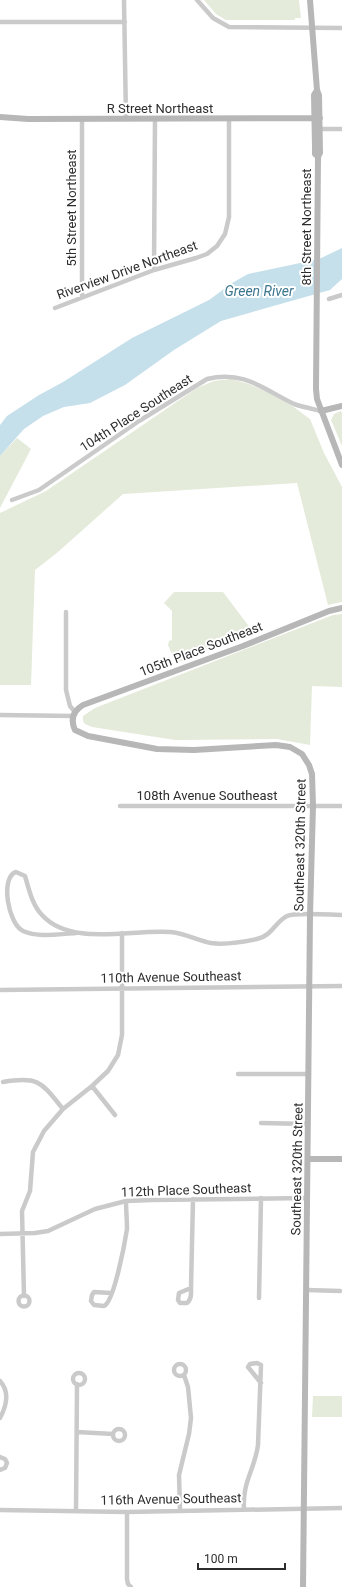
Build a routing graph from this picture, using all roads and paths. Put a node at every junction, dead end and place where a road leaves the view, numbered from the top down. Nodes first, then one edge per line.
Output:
1 (124, 0) edge
2 (197, 0) edge
3 (310, 0) edge
4 (0, 22) edge
5 (125, 22) junction
6 (312, 28) junction
7 (342, 28) edge
8 (0, 117) edge
9 (229, 118) junction
10 (317, 118) junction
11 (82, 119) junction
12 (126, 119) junction
13 (155, 119) junction
14 (320, 129) junction
15 (342, 129) edge
16 (318, 157) junction
17 (154, 270) junction
18 (342, 295) edge
19 (82, 297) junction
20 (329, 299) dead end
21 (55, 308) dead end
22 (342, 406) edge
23 (321, 411) junction
24 (342, 465) edge
25 (12, 500) dead end
26 (342, 608) edge
27 (66, 612) dead end
28 (74, 714) junction
29 (0, 715) edge
30 (120, 806) dead end
31 (313, 806) junction
32 (342, 806) edge
33 (310, 915) junction
34 (342, 915) edge
35 (76, 933) junction
36 (122, 933) junction
37 (310, 986) junction
38 (342, 986) edge
39 (123, 989) junction
40 (0, 990) edge
41 (238, 1074) dead end
42 (309, 1074) junction
43 (3, 1082) dead end
44 (92, 1086) junction
45 (63, 1109) junction
46 (115, 1115) dead end
47 (261, 1123) dead end
48 (308, 1124) junction
49 (308, 1159) junction
50 (342, 1159) edge
51 (261, 1198) junction
52 (307, 1198) junction
53 (193, 1199) junction
54 (126, 1201) junction
55 (0, 1234) edge
56 (23, 1234) junction
57 (191, 1288) dead end
58 (307, 1290) junction
59 (340, 1291) dead end
60 (112, 1293) junction
61 (24, 1296) dead end
62 (259, 1298) dead end
63 (184, 1375) dead end
64 (0, 1376) edge
65 (0, 1380) edge
66 (261, 1382) dead end
67 (78, 1384) dead end
68 (0, 1418) edge
69 (77, 1432) junction
70 (113, 1434) dead end
71 (0, 1457) edge
72 (0, 1470) edge
73 (304, 1508) junction
74 (342, 1508) edge
75 (244, 1509) junction
76 (0, 1510) edge
77 (180, 1510) junction
78 (76, 1511) junction
79 (127, 1512) junction
80 (131, 1587) edge
81 (304, 1587) edge

1 - 5 street
2 - 6 street
3 - 6 street, 8th Street Northeast
4 - 5 street
5 - 12 street
6 - 7 street
6 - 10 street, 8th Street Northeast
8 - 11 street, R Street Northeast
9 - 10 street, R Street Northeast
9 - 13 street, R Street Northeast
9 - 17 street, Riverview Drive Northeast
10 - 14 street, 8th Street Northeast
10 - 16 street, 8th Street Northeast
11 - 12 street, R Street Northeast
11 - 19 street, 5th Street Northeast
12 - 13 street, R Street Northeast
13 - 17 street
14 - 15 street
14 - 16 street, 8th Street Northeast
16 - 23 street, 8th Street Northeast
17 - 19 street, Riverview Drive Northeast
18 - 20 street
19 - 21 street, Riverview Drive Northeast
22 - 23 street
23 - 24 street
23 - 25 street, 104th Place Southeast
26 - 28 street, 105th Place Southeast
27 - 28 street
28 - 29 street
28 - 31 street, Southeast 320th Street
30 - 31 street, 108th Avenue Southeast
31 - 32 street, 108th Avenue Southeast
31 - 33 street, Southeast 320th Street
33 - 34 street
33 - 36 street
33 - 37 street, Southeast 320th Street
35 - 35 street
35 - 36 street
36 - 39 street
37 - 38 street, 110th Avenue Southeast
37 - 39 street, 110th Avenue Southeast
37 - 42 street, Southeast 320th Street
39 - 40 street, 110th Avenue Southeast
39 - 44 street
41 - 42 street
42 - 48 street, Southeast 320th Street
43 - 45 street
44 - 45 street
44 - 46 street
45 - 56 street
47 - 48 street
48 - 49 street, Southeast 320th Street
49 - 50 street
49 - 52 street, Southeast 320th Street
51 - 52 street, 112th Place Southeast
51 - 53 street, 112th Place Southeast
51 - 62 street
52 - 58 street, Southeast 320th Street
53 - 54 street, 112th Place Southeast
53 - 57 street
54 - 56 street, 112th Place Southeast
54 - 60 street
55 - 56 street, 112th Place Southeast
56 - 61 street
58 - 59 street
58 - 73 street, Southeast 320th Street
60 - 60 street
63 - 77 street
64 - 65 street
65 - 68 street
66 - 75 street
67 - 69 street
69 - 70 street
69 - 78 street
71 - 72 street
73 - 74 street, 116th Avenue Southeast
73 - 75 street, 116th Avenue Southeast
73 - 81 street, Southeast 320th Street
75 - 77 street, 116th Avenue Southeast
76 - 78 street, 116th Avenue Southeast
77 - 79 street, 116th Avenue Southeast
78 - 79 street, 116th Avenue Southeast
79 - 80 street

